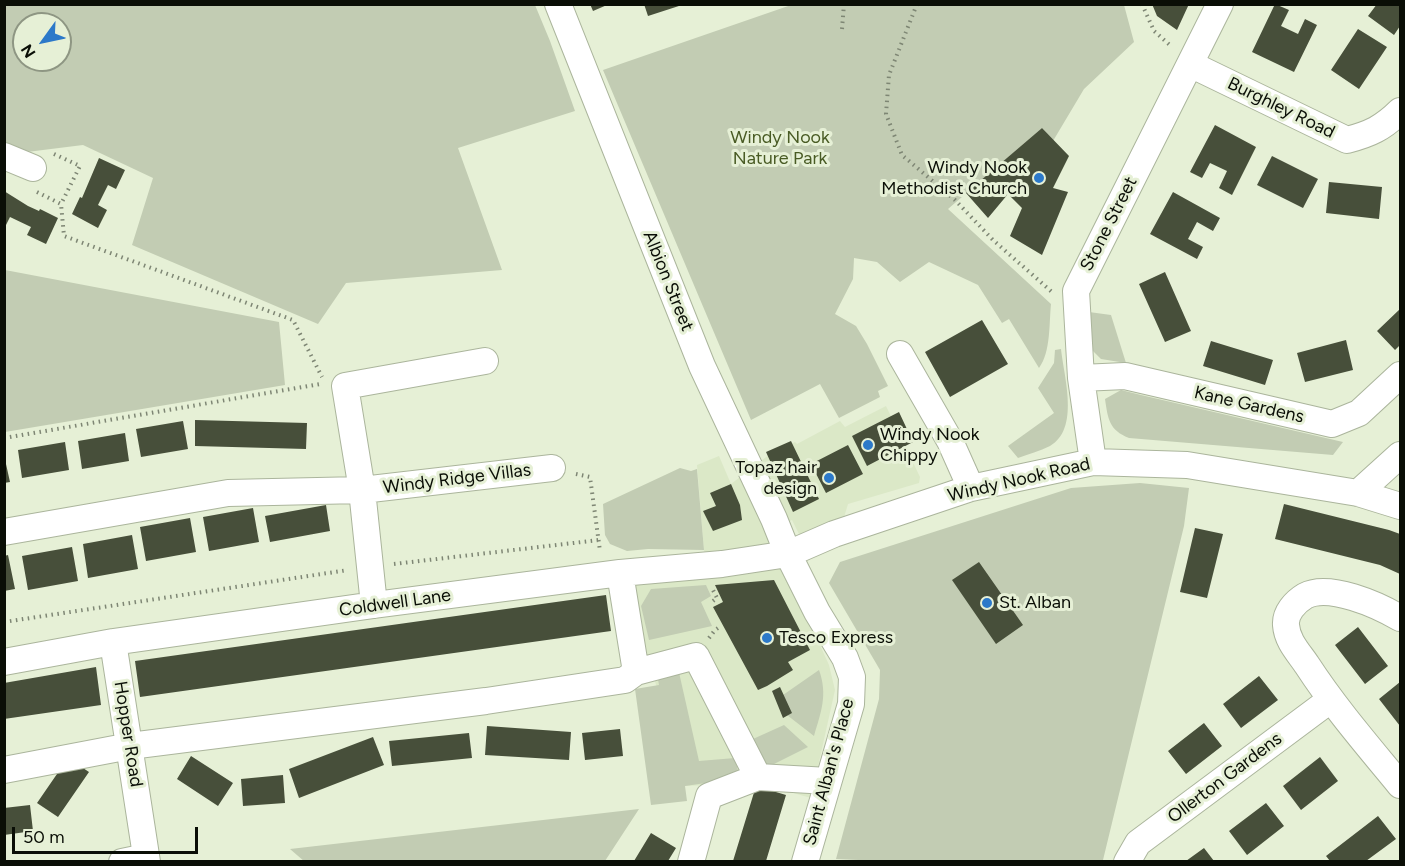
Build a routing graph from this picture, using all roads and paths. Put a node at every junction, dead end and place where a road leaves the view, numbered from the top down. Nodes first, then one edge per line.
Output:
1 (558, 4) edge
2 (844, 4) edge
3 (917, 4) edge
4 (1142, 4) edge
5 (1220, 4) edge
6 (842, 29) dead end
7 (1190, 64) junction
8 (1401, 111) edge
9 (4, 156) edge
10 (33, 168) junction
11 (61, 204) junction
12 (1060, 298) dead end
13 (900, 354) dead end
14 (485, 361) dead end
15 (1401, 375) edge
16 (1081, 378) junction
17 (4, 438) edge
18 (1401, 456) edge
19 (1093, 462) junction
20 (552, 468) joint
21 (971, 488) junction
22 (362, 490) junction
23 (1358, 493) junction
24 (1401, 506) edge
25 (4, 532) edge
26 (599, 540) junction
27 (788, 554) junction
28 (370, 567) junction
29 (612, 574) junction
30 (374, 605) junction
31 (1401, 618) edge
32 (4, 622) edge
33 (113, 642) junction
34 (4, 662) edge
35 (636, 672) junction
36 (1330, 700) junction
37 (130, 746) junction
38 (4, 770) edge
39 (758, 777) junction
40 (828, 781) junction
41 (1401, 785) edge
42 (138, 860) edge
43 (691, 861) edge
44 (806, 861) edge
45 (1127, 861) edge

1 - 27 street, Albion Street
2 - 6 path
3 - 12 path
4 - 7 path
5 - 7 street, Stone Street
7 - 8 street, Burghley Road
7 - 16 street, Stone Street
9 - 10 street
10 - 11 path
10 - 11 path
11 - 17 path
13 - 21 street
14 - 22 street, Windy Ridge Villas
15 - 16 street, Kane Gardens
16 - 19 street, Stone Street
18 - 23 street
19 - 21 street, Windy Nook Road
19 - 23 street, Windy Nook Road
20 - 22 street, Windy Ridge Villas
20 - 26 path
21 - 27 street, Windy Nook Road
22 - 25 street
22 - 28 street, Windy Ridge Villas
23 - 24 street, Windy Nook Road
26 - 28 path
26 - 29 path
27 - 29 street, Coldwell Lane
27 - 40 street, Saint Alban's Place
28 - 30 street, Windy Ridge Villas
28 - 32 path
29 - 30 street, Coldwell Lane
29 - 35 street
30 - 33 street, Coldwell Lane
31 - 36 street
33 - 34 street, Coldwell Lane
33 - 37 street, Hopper Road
35 - 37 street
35 - 39 street
36 - 41 street
36 - 45 street, Ollerton Gardens
37 - 38 street
37 - 42 street, Hopper Road
39 - 40 street
39 - 43 street
40 - 44 street, Saint Alban's Place

